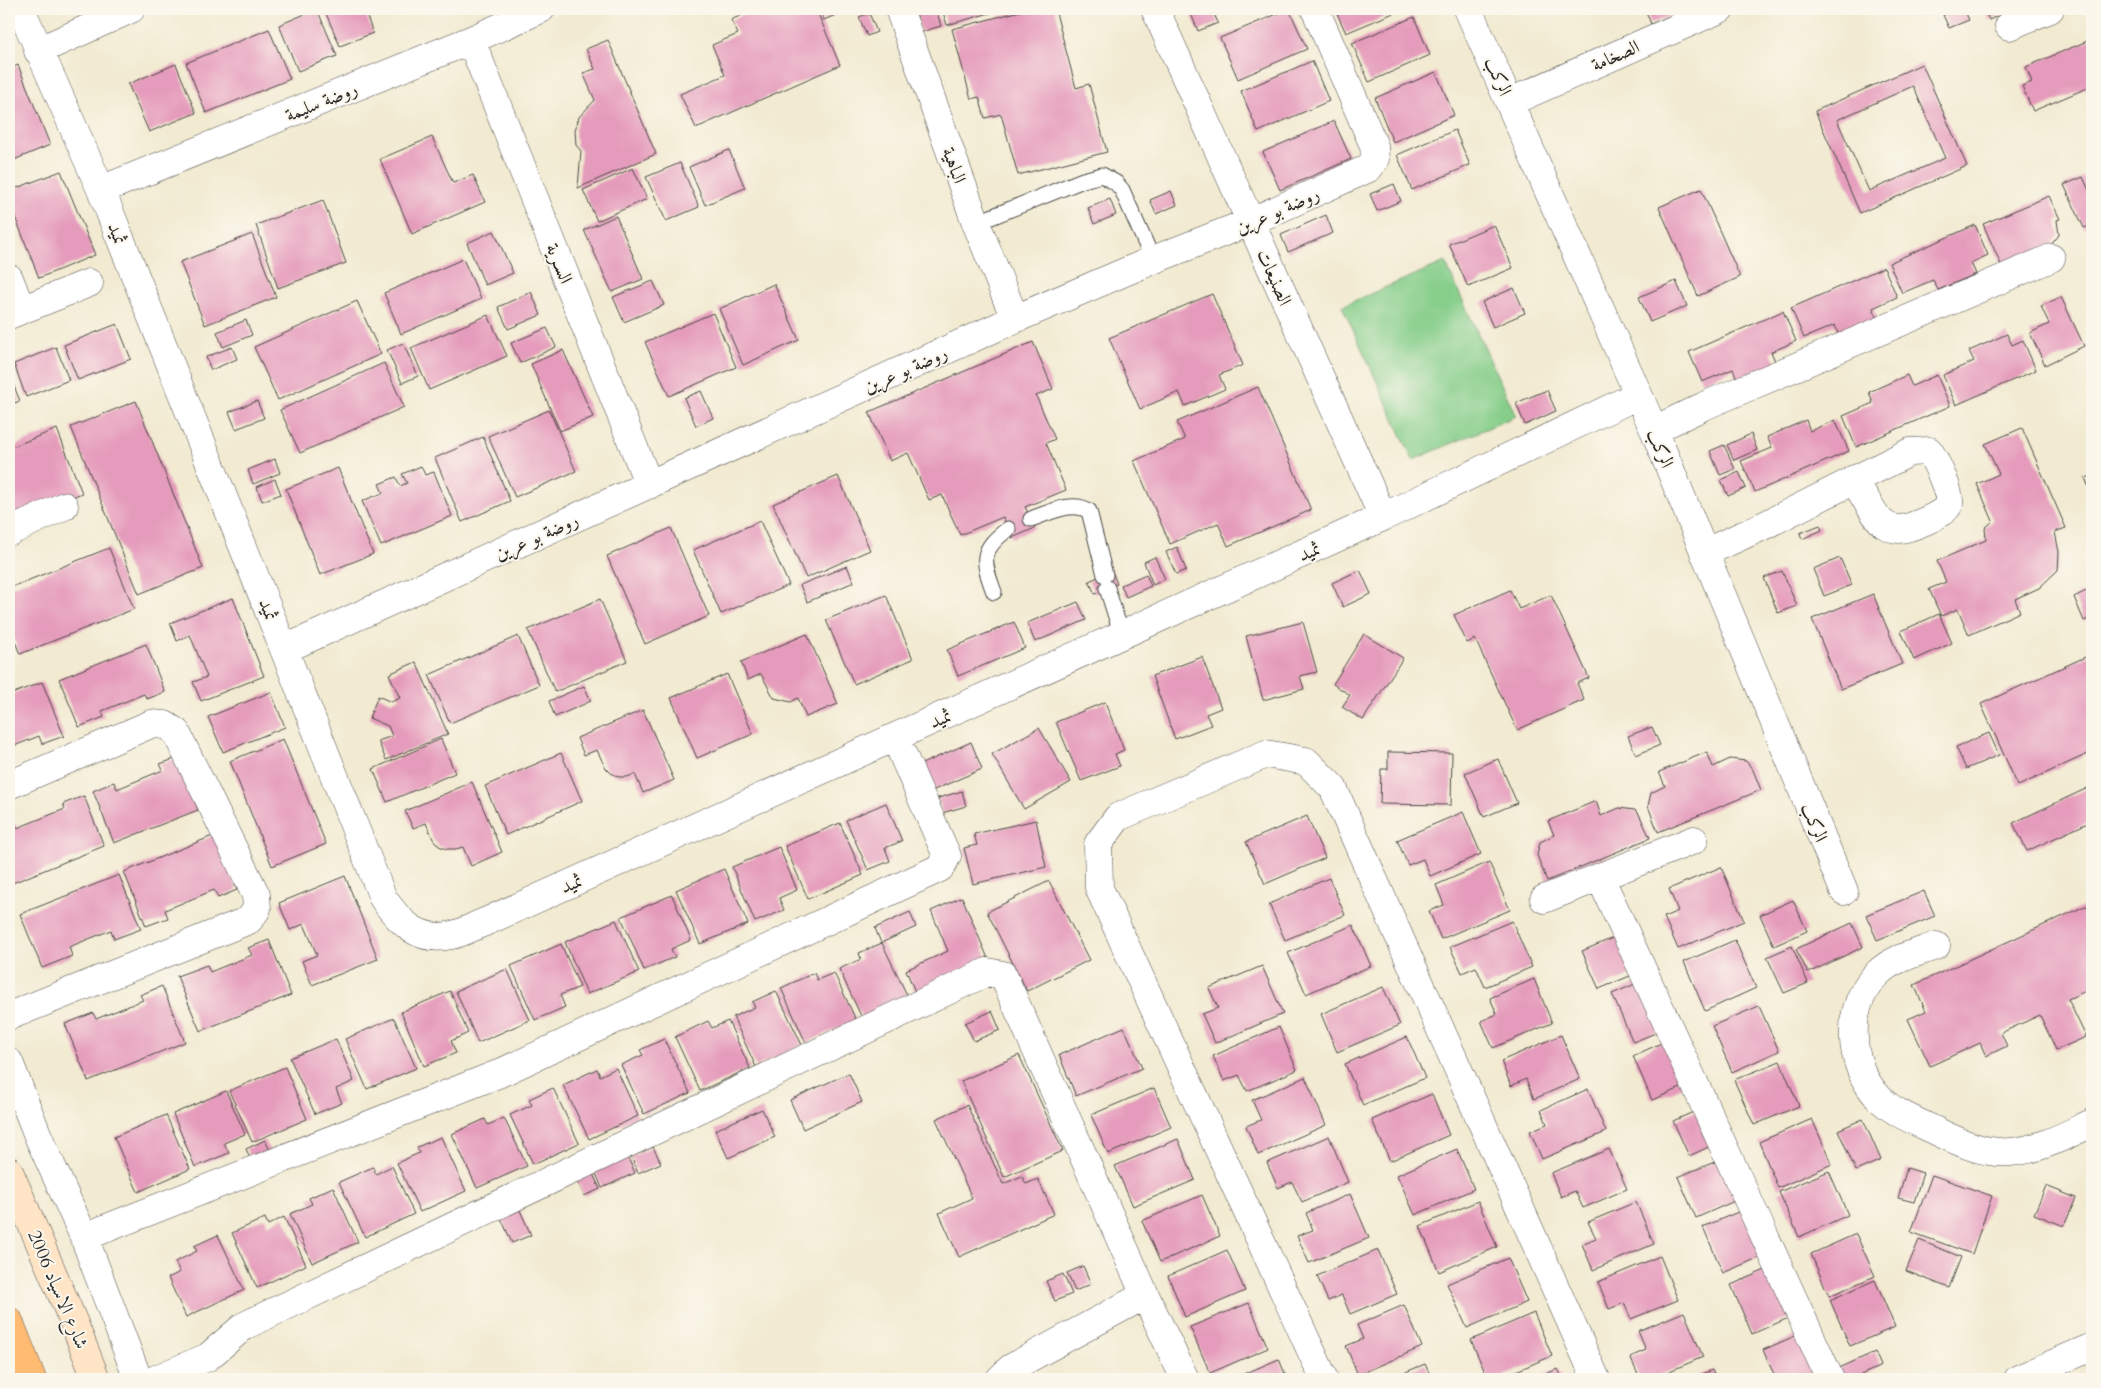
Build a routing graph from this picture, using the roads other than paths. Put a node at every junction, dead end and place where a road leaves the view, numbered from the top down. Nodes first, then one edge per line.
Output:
1 (22, 9) edge
2 (131, 9) edge
3 (541, 9) edge
4 (898, 9) edge
5 (1155, 9) edge
6 (1315, 9) edge
7 (1468, 9) edge
8 (1720, 9) edge
9 (2050, 9) edge
10 (2009, 26) dead end
11 (471, 40) junction
12 (38, 51) junction
13 (1510, 102) junction
14 (100, 190) junction
15 (1250, 222) junction
16 (976, 223) junction
17 (2051, 258) dead end
18 (1153, 260) junction
19 (9, 278) edge
20 (89, 283) dead end
21 (15, 312) edge
22 (1015, 319) junction
23 (1638, 395) junction
24 (1654, 430) junction
25 (1854, 479) dead end
26 (649, 485) junction
27 (64, 506) dead end
28 (1383, 517) junction
29 (1031, 519) dead end
30 (1008, 528) dead end
31 (9, 532) edge
32 (1704, 553) junction
33 (994, 592) dead end
34 (1122, 636) junction
35 (285, 649) junction
36 (895, 737) junction
37 (9, 785) edge
38 (1694, 840) dead end
39 (1600, 877) junction
40 (1844, 891) dead end
41 (1544, 899) dead end
42 (1936, 946) dead end
43 (9, 1016) edge
44 (9, 1062) edge
45 (2092, 1123) edge
46 (9, 1171) edge
47 (84, 1237) junction
48 (1145, 1295) junction
49 (9, 1321) edge
50 (2092, 1347) edge
51 (212, 1368) edge
52 (32, 1379) edge
53 (96, 1379) edge
54 (138, 1379) edge
55 (156, 1379) edge
56 (1000, 1379) edge
57 (1185, 1379) edge
58 (1324, 1379) edge
59 (1596, 1379) edge
60 (1830, 1379) edge
61 (2018, 1379) edge

1 - 12 street, ثميد
2 - 12 street
3 - 11 street, روضة سليمة
4 - 16 street, الباهية
5 - 15 street, الصنيعات
6 - 15 street, روضة بو عرين
7 - 13 street, الركب
8 - 13 street, الصخامة
9 - 10 street
11 - 14 street, روضة سليمة
11 - 26 street, السـرية
12 - 14 street, ثميد
13 - 23 street, الركب
14 - 35 street, ثميد
15 - 18 street, روضة بو عرين
15 - 28 street, الصنيعات
16 - 18 lane
16 - 22 street, الباهية
17 - 24 street
18 - 22 street, روضة بو عرين
19 - 21 street
20 - 21 street
22 - 26 street, روضة بو عرين
23 - 24 street, الركب
23 - 28 street, ثميد
24 - 32 street, الركب
25 - 32 street
26 - 35 street, روضة بو عرين
27 - 31 street
28 - 34 street, ثميد
29 - 34 lane
30 - 33 lane
32 - 40 street, الركب
34 - 36 street, ثميد
35 - 36 street, ثميد
36 - 47 street
37 - 43 street
38 - 39 street
39 - 41 street
39 - 60 street
42 - 45 street
44 - 47 street
46 - 53 main road, شارع الاسياد 2006
47 - 54 street
48 - 51 street
48 - 56 street
48 - 57 street
49 - 52 main road
50 - 61 street
51 - 55 street
58 - 59 street

